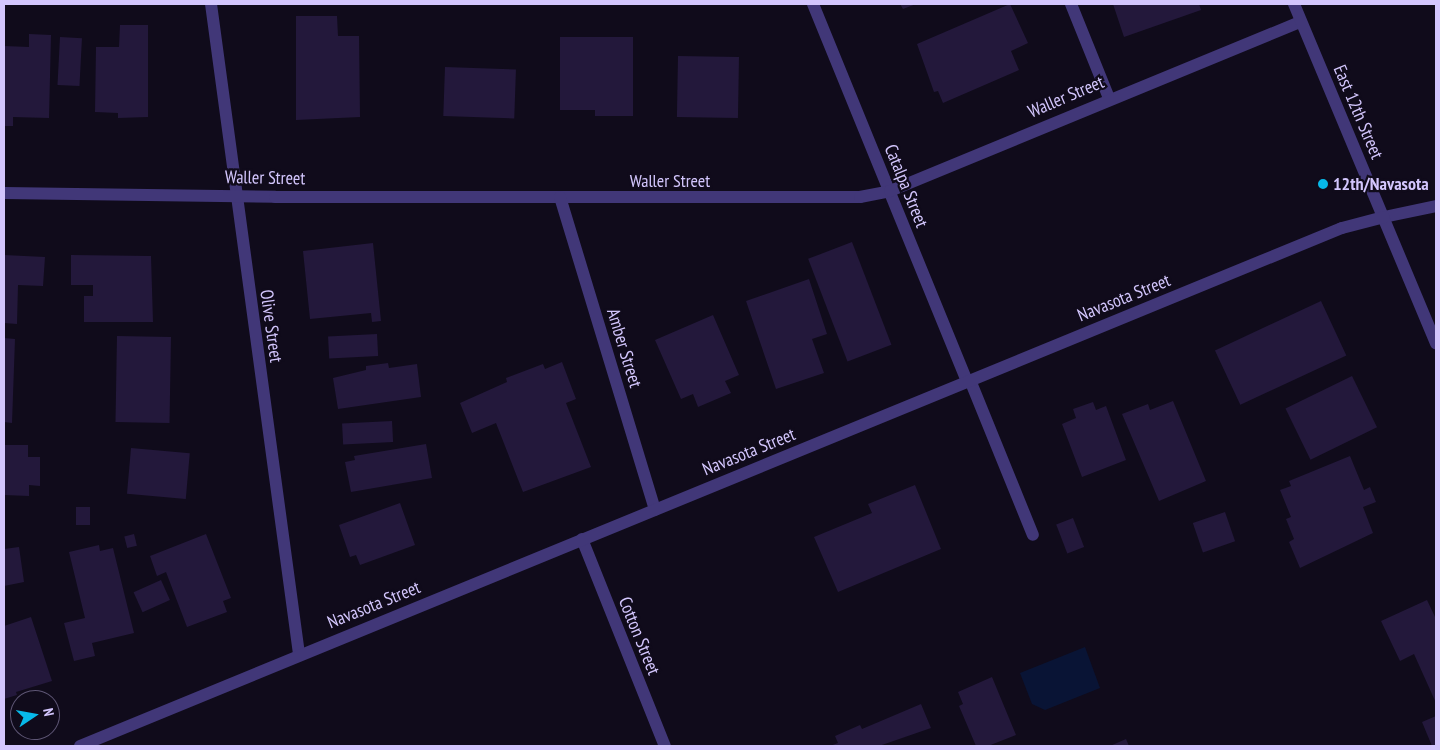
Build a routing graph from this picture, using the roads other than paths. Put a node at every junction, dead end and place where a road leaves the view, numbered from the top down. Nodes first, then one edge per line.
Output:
1 (211, 4) edge
2 (813, 4) edge
3 (1071, 4) edge
4 (1294, 4) edge
5 (1301, 22) junction
6 (1109, 98) junction
7 (890, 191) junction
8 (4, 193) edge
9 (235, 195) junction
10 (560, 198) junction
11 (1436, 206) edge
12 (1384, 217) junction
13 (1436, 344) edge
14 (969, 380) junction
15 (655, 510) junction
16 (1032, 534) dead end
17 (582, 539) junction
18 (299, 654) junction
19 (80, 746) edge
20 (666, 746) edge

1 - 9 street, Olive Street
2 - 7 street, Catalpa Street
3 - 6 street
4 - 5 street, East 12th Street
5 - 6 street, Waller Street
5 - 12 street, East 12th Street
6 - 7 street, Waller Street
7 - 10 street, Waller Street
7 - 14 street, Catalpa Street
8 - 9 street, Waller Street
9 - 10 street, Waller Street
9 - 18 street, Olive Street
10 - 15 street, Amber Street
11 - 12 street, Navasota Street
12 - 13 street, East 12th Street
12 - 14 street, Navasota Street
14 - 15 street, Navasota Street
14 - 16 street, Catalpa Street
15 - 17 street, Navasota Street
17 - 18 street, Navasota Street
17 - 20 street, Cotton Street
18 - 19 street, Navasota Street

